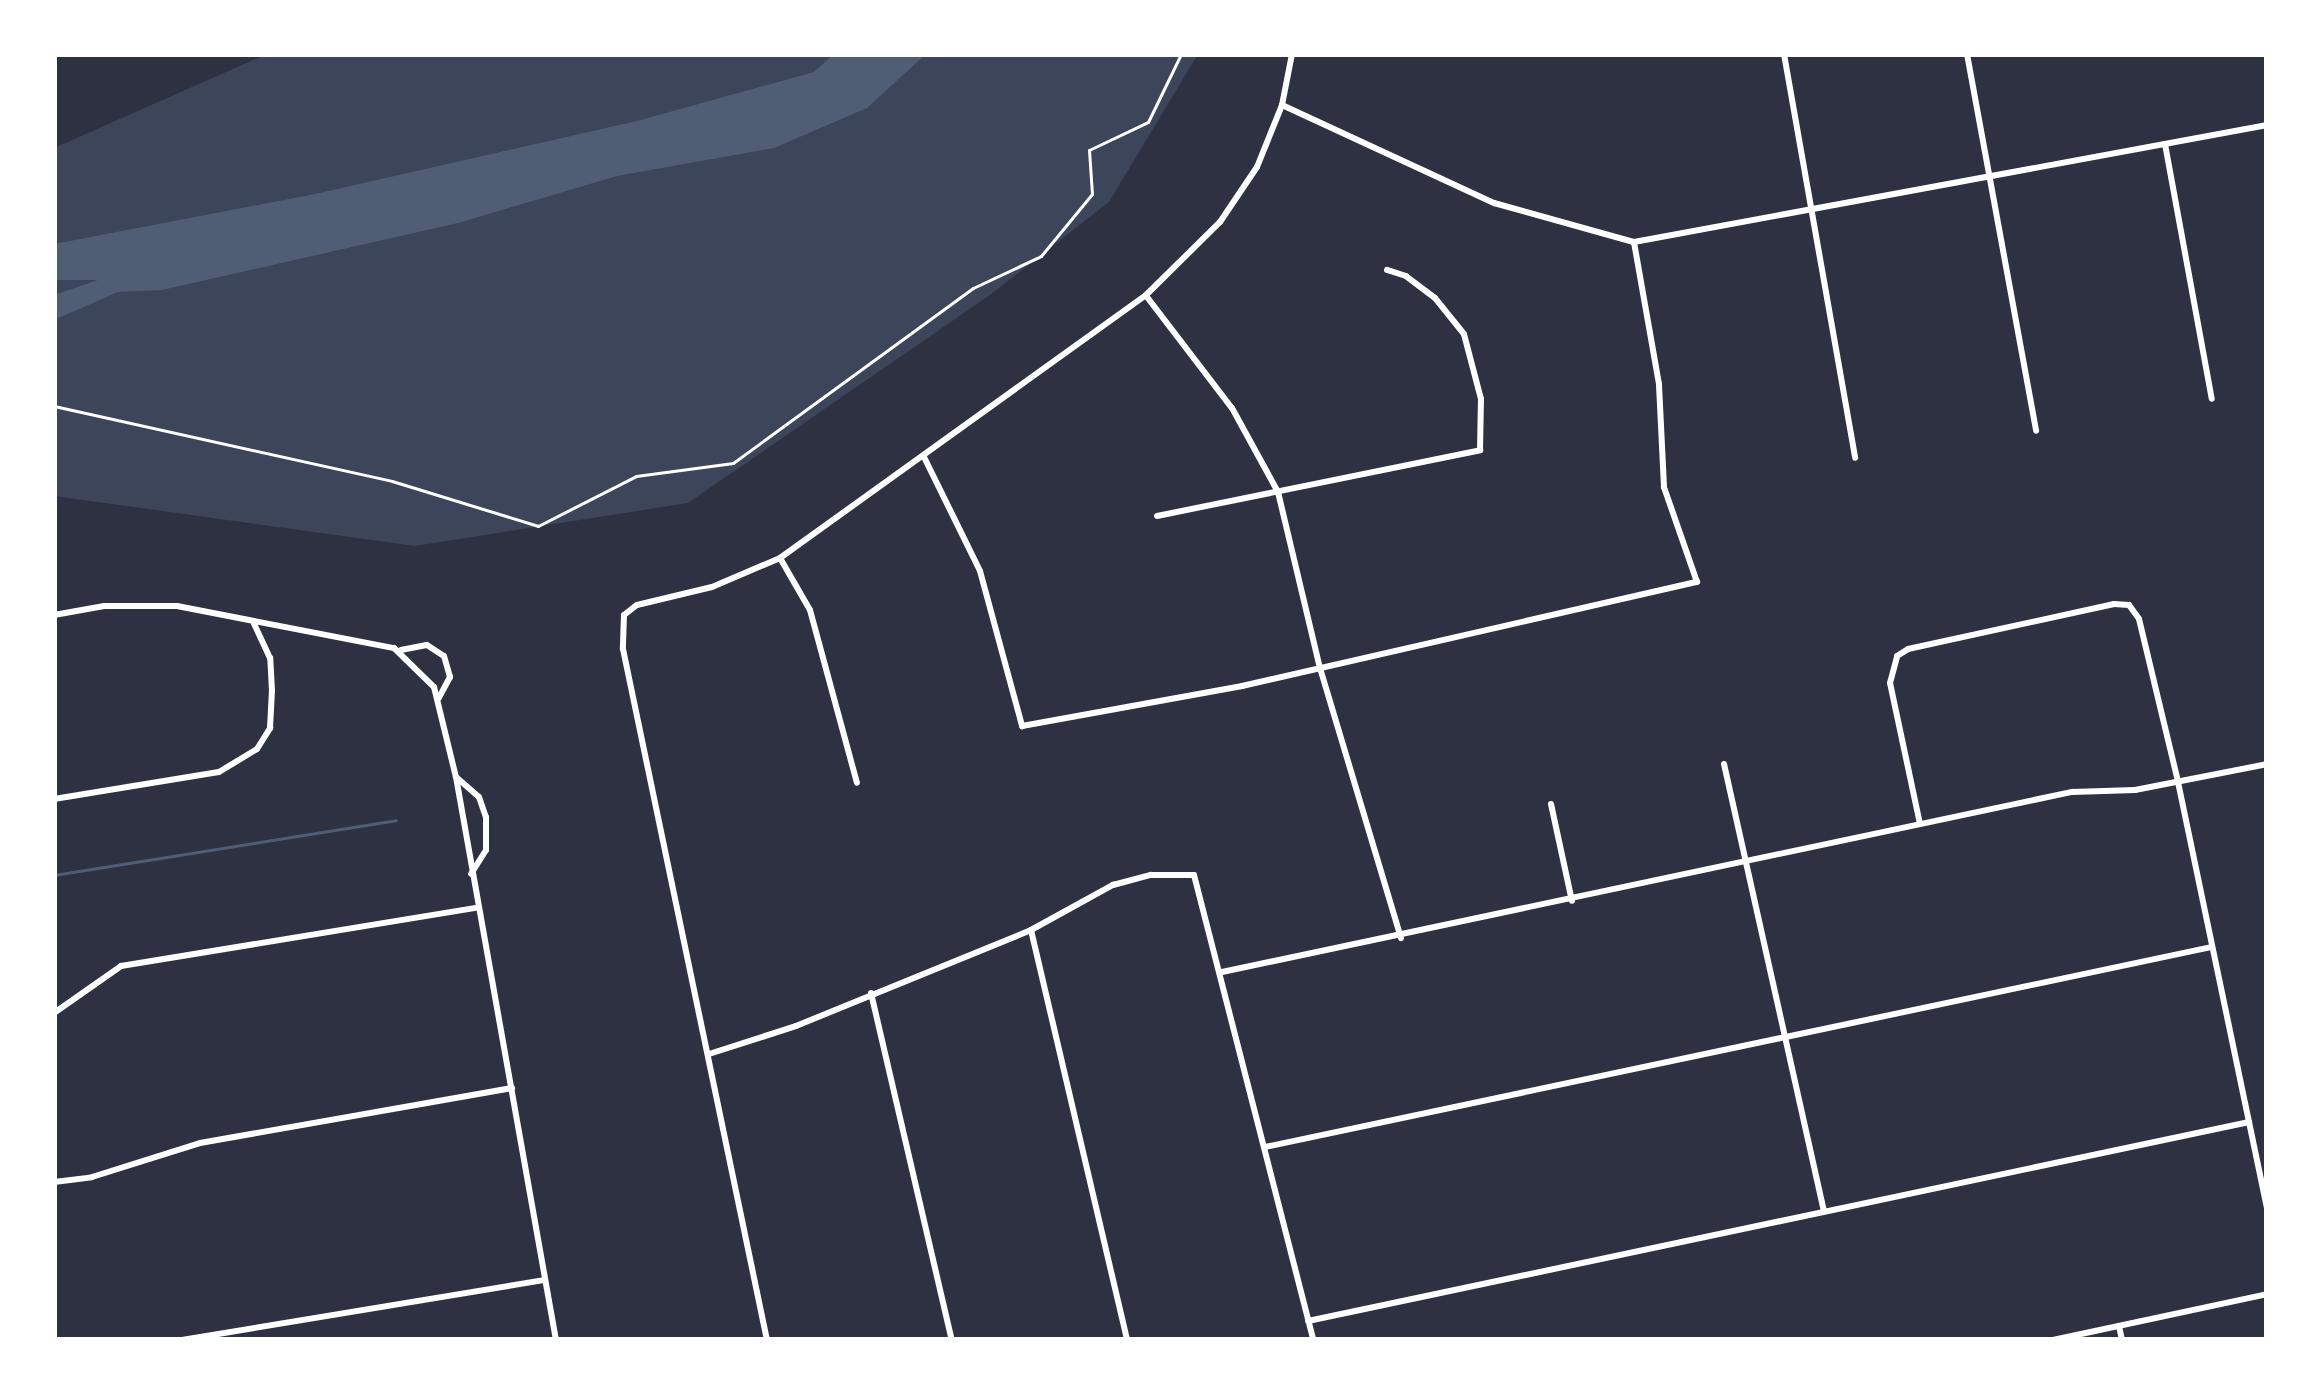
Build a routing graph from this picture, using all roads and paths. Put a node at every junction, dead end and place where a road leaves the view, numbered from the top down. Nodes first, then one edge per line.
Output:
1 (1180, 54) edge
2 (1292, 54) edge
3 (1784, 54) edge
4 (1967, 54) edge
5 (1282, 105) junction
6 (2267, 125) edge
7 (2165, 144) junction
8 (1989, 176) junction
9 (1808, 209) junction
10 (1634, 242) junction
11 (1387, 270) dead end
12 (1146, 296) junction
13 (2212, 399) dead end
14 (54, 406) edge
15 (2036, 431) dead end
16 (924, 457) junction
17 (1855, 458) dead end
18 (1278, 492) junction
19 (1157, 515) dead end
20 (780, 558) junction
21 (54, 615) edge
22 (254, 624) junction
23 (399, 650) junction
24 (1320, 668) junction
25 (440, 698) junction
26 (1724, 764) dead end
27 (2267, 764) edge
28 (456, 777) junction
29 (2178, 782) junction
30 (856, 784) dead end
31 (54, 799) edge
32 (1551, 804) dead end
33 (1920, 824) junction
34 (1742, 865) junction
35 (471, 874) junction
36 (1572, 901) junction
37 (477, 908) junction
38 (1031, 930) junction
39 (1401, 938) junction
40 (2212, 946) junction
41 (1222, 972) junction
42 (872, 993) junction
43 (54, 1013) edge
44 (1786, 1036) junction
45 (709, 1054) junction
46 (512, 1088) junction
47 (2250, 1121) junction
48 (1264, 1148) junction
49 (54, 1182) edge
50 (2267, 1209) edge
51 (1823, 1210) junction
52 (546, 1280) junction
53 (2267, 1294) edge
54 (1308, 1321) junction
55 (2119, 1326) junction
56 (182, 1340) edge
57 (556, 1340) edge
58 (767, 1340) edge
59 (952, 1340) edge
60 (1127, 1340) edge
61 (1313, 1340) edge
62 (2053, 1340) edge
63 (2122, 1340) edge

1 - 14 path
2 - 5 street
3 - 9 street
4 - 8 street
5 - 10 street
5 - 12 street
6 - 7 street
7 - 8 street
7 - 13 street
8 - 9 street
8 - 15 street
9 - 10 street
9 - 17 street
10 - 24 street
11 - 18 street
12 - 16 street
12 - 18 street
16 - 20 street
16 - 24 street
18 - 19 street
18 - 24 street
20 - 30 street
20 - 45 street
21 - 22 street
22 - 23 street
22 - 31 street
23 - 25 street
23 - 25 street
24 - 39 street
25 - 28 street
26 - 34 street
27 - 29 street
28 - 35 street
28 - 35 street
29 - 33 street
29 - 33 street
29 - 40 street
32 - 36 street
33 - 34 street
34 - 36 street
34 - 44 street
35 - 37 street
36 - 39 street
37 - 43 street
37 - 46 street
38 - 41 street
38 - 42 street
38 - 60 street
39 - 41 street
40 - 44 street
40 - 47 street
41 - 48 street
42 - 45 street
42 - 59 street
44 - 48 street
44 - 51 street
45 - 58 street
46 - 49 street
46 - 52 street
47 - 50 street
47 - 51 street
48 - 54 street
51 - 54 street
52 - 56 street
52 - 57 street
53 - 55 street
54 - 61 street
55 - 62 street
55 - 63 street

